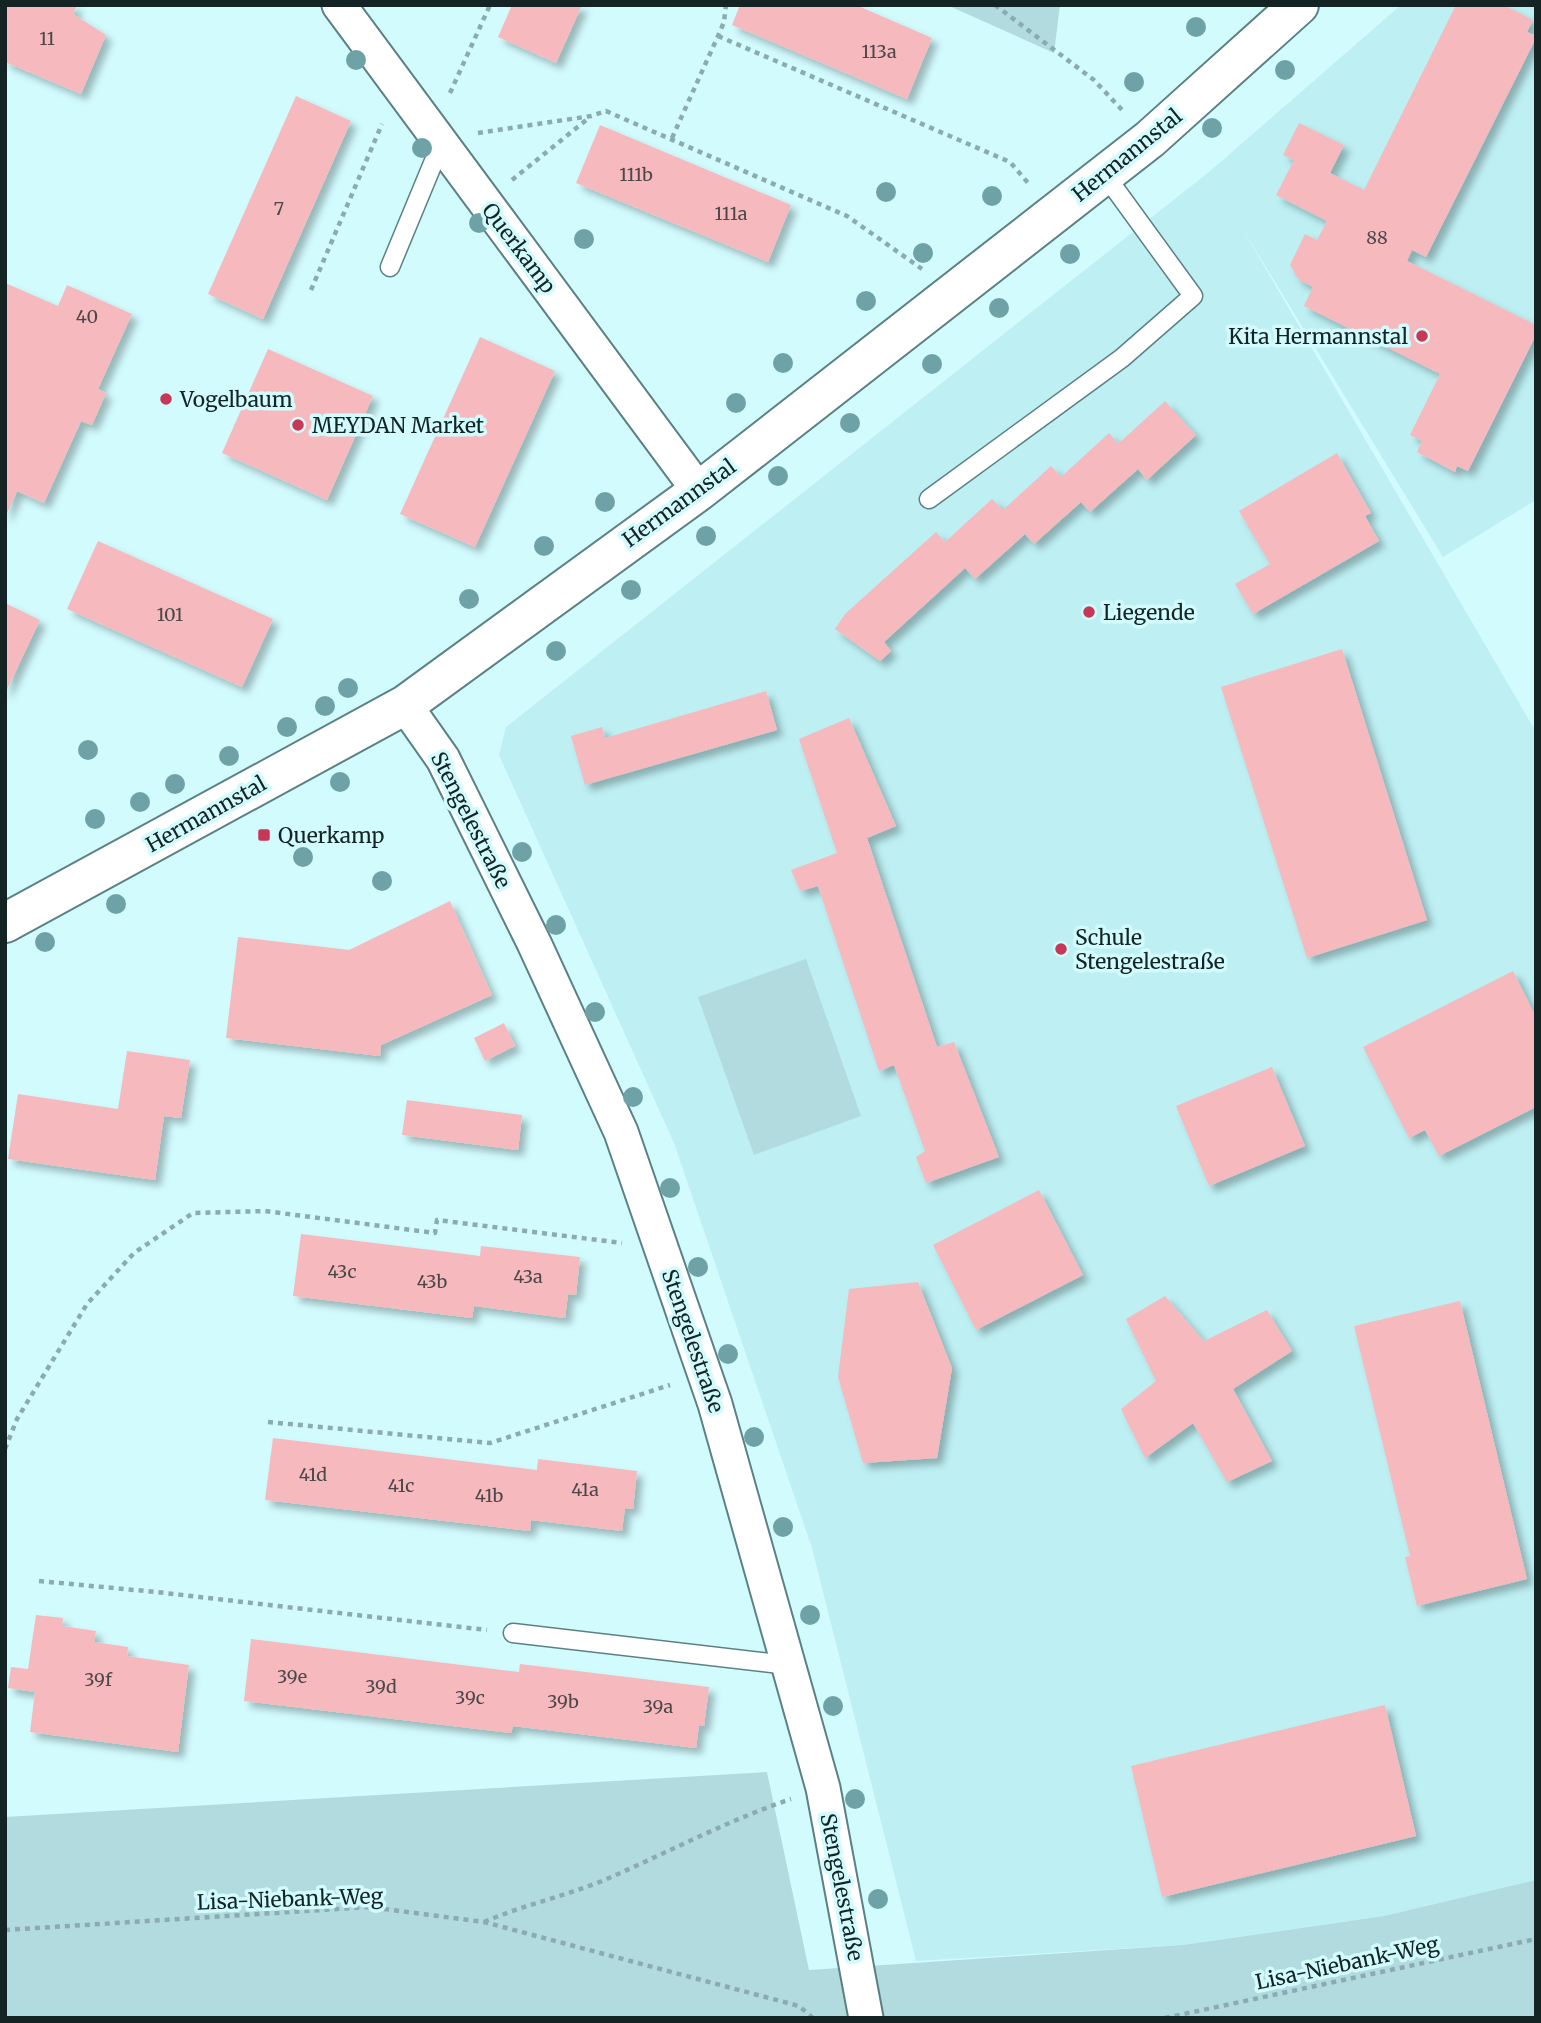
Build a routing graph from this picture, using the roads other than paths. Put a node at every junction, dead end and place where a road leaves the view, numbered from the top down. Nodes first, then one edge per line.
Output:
1 (339, 5) edge
2 (1299, 5) edge
3 (437, 138) junction
4 (1105, 175) junction
5 (390, 267) dead end
6 (699, 491) junction
7 (929, 499) dead end
8 (405, 705) junction
9 (5, 923) edge
10 (513, 1633) road end
11 (788, 1665) junction
12 (866, 2018) edge

1 - 3 street, Querkamp
2 - 4 street, Hermannstal
3 - 5 lane
3 - 6 street, Querkamp
4 - 6 street, Hermannstal
4 - 7 lane
6 - 8 street, Hermannstal
8 - 9 street, Hermannstal
8 - 11 street, Stengelestraße
10 - 11 lane
11 - 12 street, Stengelestraße

